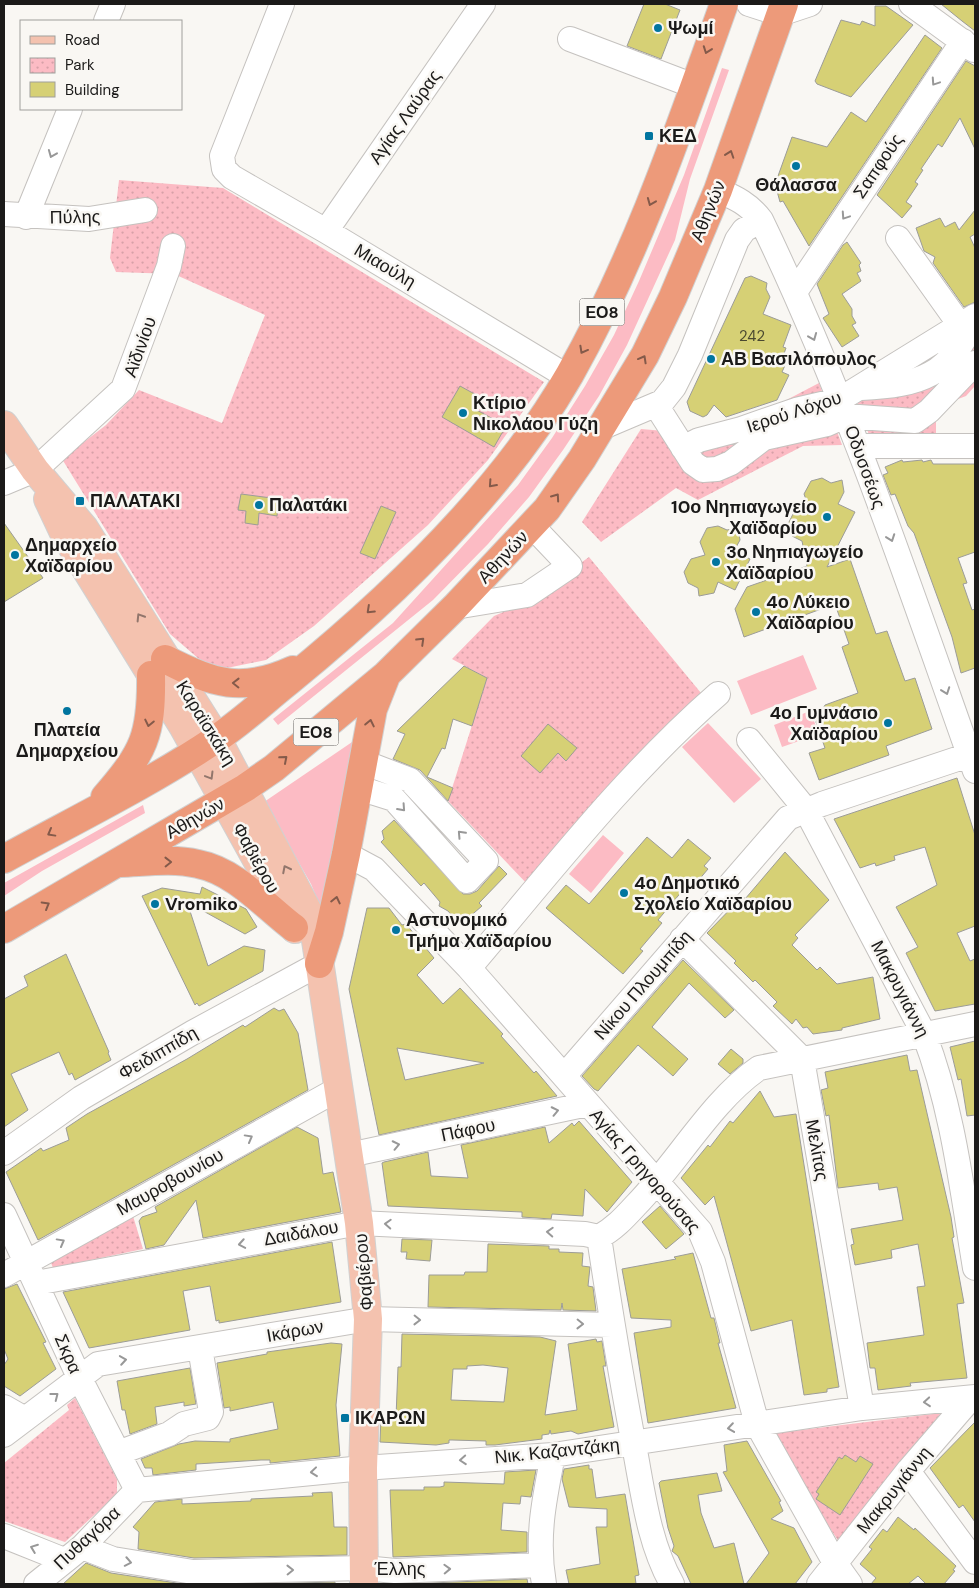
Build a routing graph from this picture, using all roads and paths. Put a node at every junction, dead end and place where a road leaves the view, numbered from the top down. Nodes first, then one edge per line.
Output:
1 (113, 4) edge
2 (483, 4) edge
3 (724, 4) edge
4 (750, 4) edge
5 (810, 4) edge
6 (911, 4) edge
7 (279, 5) edge
8 (782, 9) edge
9 (106, 20) edge
10 (570, 39) dead end
11 (969, 46) edge
12 (694, 86) junction
13 (69, 110) edge
14 (718, 190) junction
15 (146, 210) dead end
16 (15, 216) edge
17 (761, 220) junction
18 (326, 231) junction
19 (898, 238) dead end
20 (173, 246) dead end
21 (795, 292) junction
22 (970, 330) edge
23 (975, 363) edge
24 (568, 377) junction
25 (656, 405) junction
26 (842, 408) junction
27 (915, 421) junction
28 (4, 425) edge
29 (603, 427) junction
30 (747, 437) junction
31 (858, 446) junction
32 (918, 446) junction
33 (975, 446) edge
34 (683, 448) junction
35 (35, 470) junction
36 (4, 483) edge
37 (532, 526) junction
38 (455, 607) junction
39 (315, 660) junction
40 (158, 667) junction
41 (386, 675) junction
42 (718, 694) dead end
43 (749, 740) dead end
44 (207, 745) junction
45 (973, 759) edge
46 (361, 775) junction
47 (235, 794) junction
48 (94, 810) junction
49 (806, 810) junction
50 (346, 854) junction
51 (4, 859) edge
52 (119, 863) junction
53 (294, 928) junction
54 (4, 929) edge
55 (682, 939) junction
56 (319, 964) junction
57 (469, 968) junction
58 (975, 1024) edge
59 (924, 1034) junction
60 (802, 1059) junction
61 (564, 1076) junction
62 (338, 1089) junction
63 (588, 1104) junction
64 (4, 1153) edge
65 (349, 1156) junction
66 (658, 1182) junction
67 (4, 1215) edge
68 (359, 1223) junction
69 (598, 1237) junction
70 (26, 1261) junction
71 (975, 1268) edge
72 (4, 1275) edge
73 (36, 1283) junction
74 (368, 1319) junction
75 (612, 1325) junction
76 (200, 1348) junction
77 (78, 1377) junction
78 (973, 1398) edge
79 (862, 1408) junction
80 (10, 1411) edge
81 (757, 1424) junction
82 (4, 1435) edge
83 (633, 1442) junction
84 (118, 1453) junction
85 (553, 1455) junction
86 (363, 1468) junction
87 (908, 1471) junction
88 (137, 1490) junction
89 (4, 1536) edge
90 (73, 1553) junction
91 (975, 1562) edge
92 (835, 1563) junction
93 (543, 1575) edge
94 (364, 1576) edge
95 (36, 1584) edge
96 (672, 1584) edge
97 (819, 1584) edge
98 (850, 1584) edge

1 - 9 street
2 - 18 street, Αγίας Λαύρας
3 -> 12 highway, ΕΟ8
4 - 8 street
5 - 8 street
6 - 11 street
7 - 18 street, Μιαούλη
14 -> 8 highway, Αθηνών / ΕΟ8
10 - 12 street
11 -> 21 street, Σαπφούς
12 -> 24 highway, ΕΟ8
13 -> 16 street
14 - 17 street, Οδυσσέως
29 -> 14 highway, Αθηνών / ΕΟ8
15 - 16 street, Πύλης
17 - 21 street, Οδυσσέως
17 - 25 street
18 - 24 street, Μιαούλη
19 - 22 street
20 - 35 street, Αϊδινίου
21 -> 26 street, Οδυσσέως
22 - 26 street, Ιερού Λόχου
23 - 27 street
24 -> 39 highway, ΕΟ8
25 - 29 street
25 - 34 street
26 - 27 street
26 - 30 street, Ιερού Λόχου
26 - 31 street, Οδυσσέως
27 - 32 street
28 - 35 main road, Καραϊσκάκη
37 -> 29 highway, Αθηνών / ΕΟ8
30 - 34 street, Ιερού Λόχου
30 - 34 street
31 - 32 street
31 -> 45 street, Οδυσσέως
32 - 33 street
35 - 36 street, Αϊδινίου
35 - 40 main road, Καραϊσκάκη
37 - 38 highway, Αθηνών / ΕΟ8
37 - 38 street
41 -> 38 highway, Αθηνών / ΕΟ8
39 -> 40 highway
39 - 44 highway, ΕΟ8
40 - 44 main road, Καραϊσκάκη
40 -> 48 highway
46 -> 41 highway
47 -> 41 highway, Αθηνών / ΕΟ8
42 - 57 street
43 - 49 street, Μακρυγιάννη
44 - 47 main road, Καραϊσκάκη
44 - 48 highway, ΕΟ8
45 - 49 street, Νίκου Πλουμπίδη
46 -> 46 street
46 - 50 highway
47 - 52 highway, Αθηνών / ΕΟ8
47 - 53 main road, Φαβιέρου
56 -> 47 main road, Φαβιέρου
48 -> 51 highway, ΕΟ8
49 - 55 street, Νίκου Πλουμπίδη
49 - 59 street, Μακρυγιάννη
56 -> 50 highway
50 - 57 street, Αγίας Γρηγορούσας
52 -> 53 highway
54 -> 52 highway, Αθηνών / ΕΟ8
53 - 56 main road, Φαβιέρου
55 - 60 street
55 - 61 street, Νίκου Πλουμπίδη
56 - 62 main road, Φαβιέρου
56 - 64 street, Φειδιππίδη
57 - 61 street, Αγίας Γρηγορούσας
58 - 59 street
59 - 60 street
59 - 71 street, Μακρυγιάννη
60 - 66 street
60 - 79 street, Μελίτας
61 - 63 street, Αγίας Γρηγορούσας
62 - 65 main road, Φαβιέρου
70 -> 62 street, Μαυροβουνίου
65 -> 63 street, Πάφου
63 - 66 street, Αγίας Γρηγορούσας
65 - 68 main road, Φαβιέρου
66 - 69 street
66 - 81 street, Αγίας Γρηγορούσας
67 - 70 street, Σκρα
69 -> 68 street, Δαιδάλου
68 -> 73 street, Δαιδάλου
68 - 74 main road, Φαβιέρου
69 - 75 street
70 - 72 street, Μαυροβουνίου
70 - 73 street, Σκρα
73 - 77 street, Σκρα
74 -> 75 street, Ικάρων
74 - 76 street, Ικάρων
74 - 86 main road, Φαβιέρου
75 - 83 street
77 -> 76 street, Ικάρων
76 - 84 street
80 -> 77 street, Ικάρων
77 - 84 street, Σκρα
78 -> 79 street, Νικ. Καζαντζάκη
78 - 87 street, Μακρυγιάννη
79 - 81 street, Νικ. Καζαντζάκη
80 - 82 street, Ικάρων
81 -> 83 street, Νικ. Καζαντζάκη
81 - 92 street, Αγίας Γρηγορούσας
83 - 85 street, Νικ. Καζαντζάκη
83 - 96 street
84 - 88 street, Σκρα
85 -> 86 street, Νικ. Καζαντζάκη
85 - 93 street
86 -> 88 street, Νικ. Καζαντζάκη
86 - 94 main road, Φαβιέρου
87 - 91 street
87 - 92 street, Μακρυγιάννη
88 - 90 street, Πυθαγόρα
90 -> 89 street, Έλλης
90 -> 94 street, Έλλης
90 - 95 street, Πυθαγόρα
92 - 97 street, Μακρυγιάννη
92 - 98 street, Αγίας Γρηγορούσας
94 -> 93 street, Έλλης

